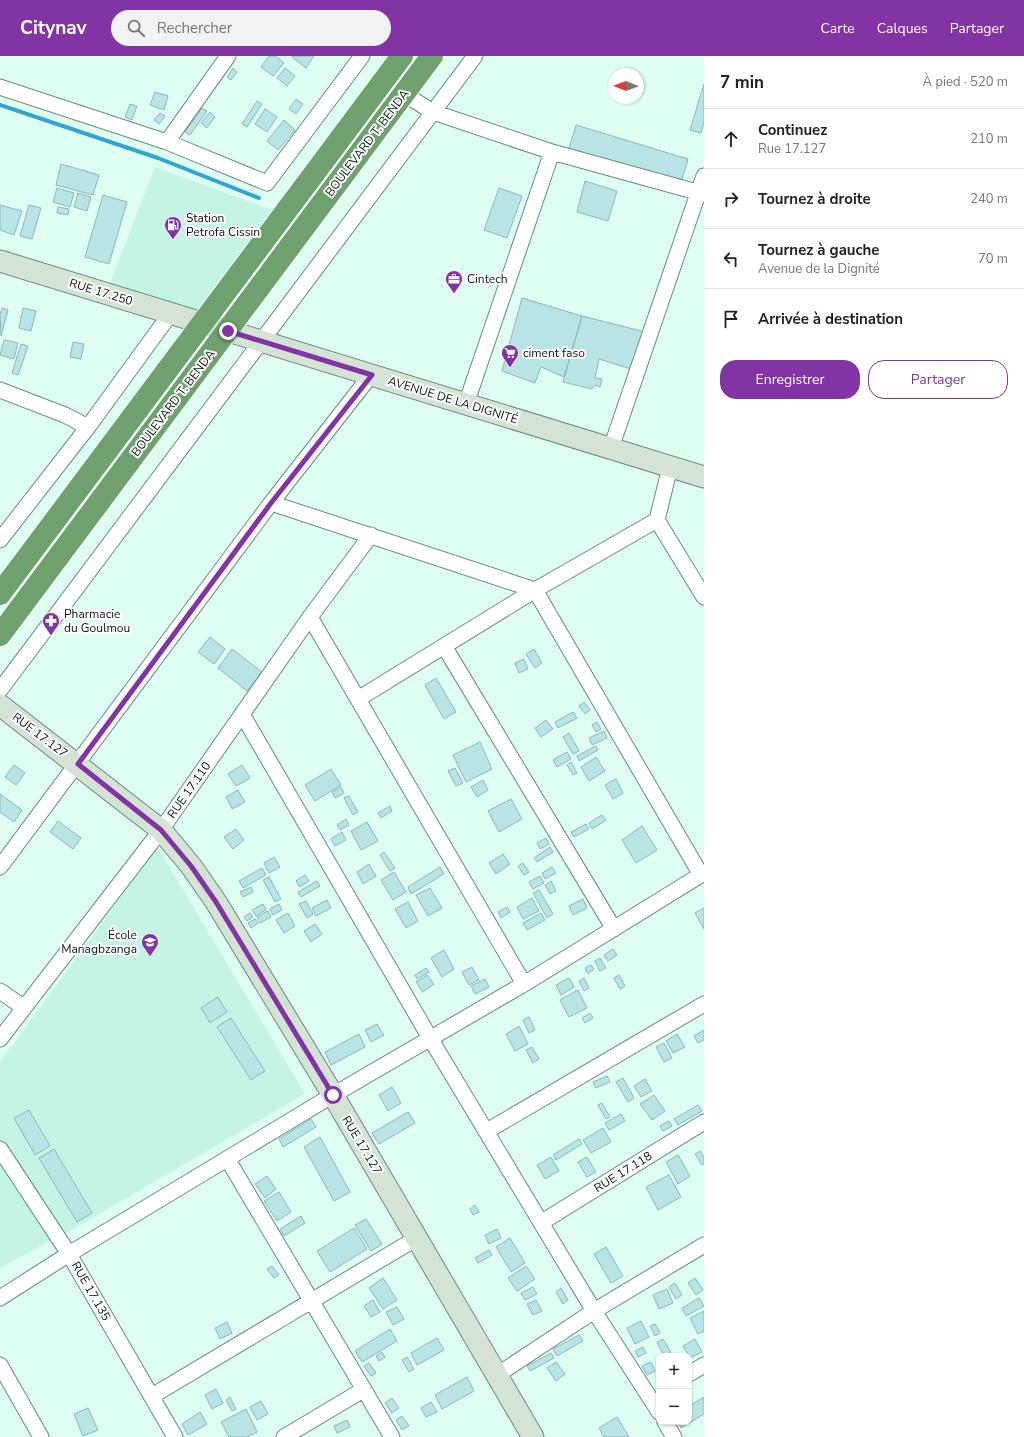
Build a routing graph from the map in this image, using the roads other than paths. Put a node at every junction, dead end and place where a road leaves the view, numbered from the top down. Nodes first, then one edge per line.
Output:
1 (228, 56) edge
2 (362, 56) edge
3 (402, 56) edge
4 (432, 56) edge
5 (475, 56) edge
6 (0, 88) edge
7 (404, 94) junction
8 (433, 112) junction
9 (167, 142) junction
10 (552, 152) junction
11 (704, 176) edge
12 (701, 194) edge
13 (0, 261) edge
14 (171, 313) junction
15 (203, 323) junction
16 (228, 331) junction
17 (260, 340) junction
18 (372, 375) junction
19 (0, 390) edge
20 (466, 404) junction
21 (88, 427) junction
22 (611, 448) junction
23 (670, 467) junction
24 (704, 477) edge
25 (271, 503) junction
26 (657, 520) junction
27 (371, 535) junction
28 (0, 540) edge
29 (535, 590) junction
30 (0, 594) edge
31 (704, 597) edge
32 (310, 617) junction
33 (0, 635) edge
34 (444, 646) junction
35 (0, 690) edge
36 (358, 699) junction
37 (0, 704) edge
38 (242, 714) junction
39 (78, 764) junction
40 (161, 830) junction
41 (0, 867) edge
42 (703, 874) edge
43 (614, 929) junction
44 (524, 984) junction
45 (0, 990) edge
46 (704, 1004) edge
47 (23, 1007) junction
48 (0, 1038) edge
49 (430, 1038) junction
50 (333, 1095) junction
51 (704, 1122) edge
52 (487, 1131) junction
53 (0, 1148) edge
54 (228, 1160) junction
55 (542, 1222) junction
56 (417, 1238) junction
57 (704, 1245) edge
58 (69, 1254) junction
59 (0, 1298) edge
60 (310, 1302) junction
61 (594, 1311) junction
62 (0, 1365) edge
63 (704, 1365) edge
64 (692, 1372) edge
65 (497, 1376) junction
66 (363, 1390) junction
67 (655, 1395) edge
68 (152, 1396) junction
69 (667, 1425) edge
70 (41, 1437) edge
71 (175, 1437) edge
72 (284, 1437) edge
73 (392, 1437) edge
74 (533, 1437) edge
75 (674, 1437) edge

1 - 9 street
2 - 9 street
3 - 15 highway, BOULEVARD T. BENDA
4 - 7 highway, BOULEVARD T. BENDA
5 - 8 street
6 - 9 street
7 - 8 street
7 - 16 highway, BOULEVARD T. BENDA
8 - 10 street
8 - 17 street
10 - 12 street
10 - 20 street
11 - 12 street
12 - 22 street
13 - 14 street, RUE 17.250
14 - 15 street, RUE 17.250
14 - 21 street
15 - 16 street, AVENUE DE LA DIGNITÉ
15 - 30 highway, BOULEVARD T. BENDA
16 - 17 street, AVENUE DE LA DIGNITÉ
16 - 33 highway, BOULEVARD T. BENDA
17 - 18 street, AVENUE DE LA DIGNITÉ
17 - 35 street
18 - 20 street, AVENUE DE LA DIGNITÉ
18 - 25 street
19 - 21 street
20 - 22 street, AVENUE DE LA DIGNITÉ
21 - 28 street
22 - 23 street, AVENUE DE LA DIGNITÉ
23 - 24 street, AVENUE DE LA DIGNITÉ
23 - 26 street
25 - 27 street
25 - 39 street
26 - 29 street
26 - 31 street
27 - 29 street
27 - 32 street, RUE 17.110
29 - 34 street
29 - 42 street
32 - 36 street
32 - 38 street, RUE 17.110
34 - 36 street
34 - 43 street
36 - 44 street
37 - 39 street, RUE 17.127
38 - 40 street, RUE 17.110
38 - 49 street
39 - 40 street, RUE 17.127
39 - 41 street
40 - 47 street, RUE 17.110
40 - 50 street, RUE 17.127
42 - 43 street
43 - 44 street
44 - 49 street
45 - 47 street
46 - 52 street
47 - 48 street, RUE 17.110
49 - 50 street
49 - 52 street
50 - 54 street
50 - 56 street, RUE 17.127
51 - 55 street, RUE 17.118
52 - 55 street
53 - 58 street, RUE 17.135
54 - 58 street
54 - 60 street
55 - 61 street
56 - 60 street
56 - 65 street, RUE 17.127
57 - 61 street
58 - 59 street
58 - 68 street, RUE 17.135
60 - 66 street
60 - 68 street
61 - 65 street
61 - 67 street
62 - 70 street
63 - 64 street
65 - 74 street, RUE 17.127
66 - 72 street
66 - 73 street
68 - 71 street, RUE 17.135
69 - 75 street

